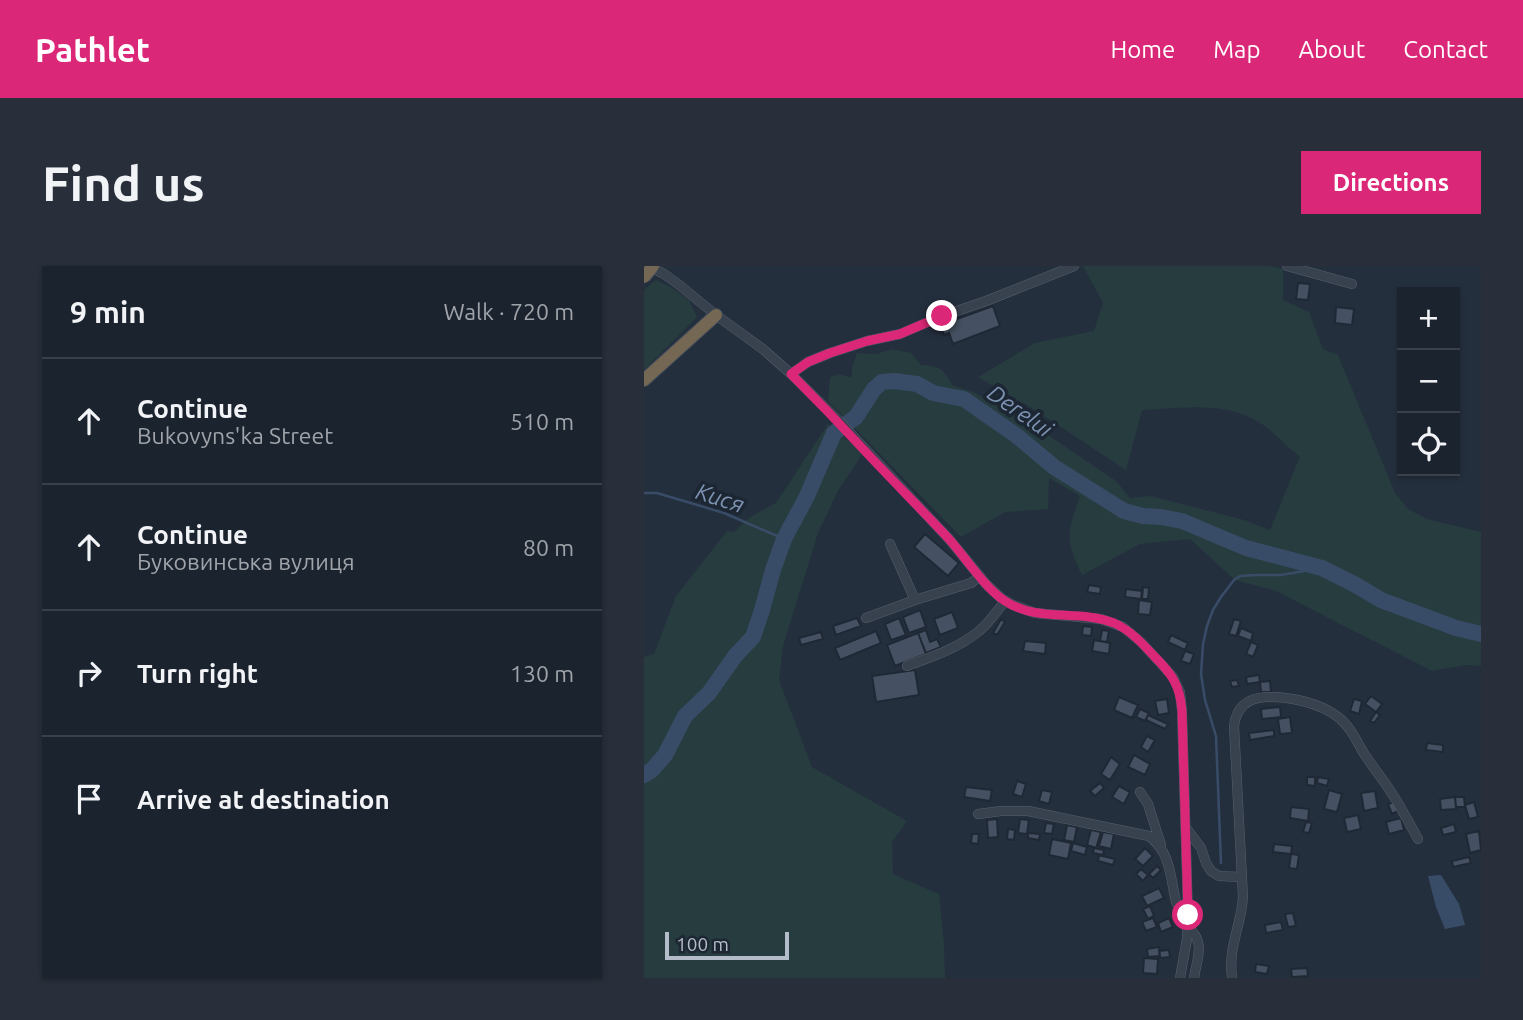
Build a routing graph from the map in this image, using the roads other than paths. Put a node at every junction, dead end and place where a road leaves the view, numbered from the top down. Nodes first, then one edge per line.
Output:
1 (651, 266) edge
2 (1074, 266) edge
3 (1287, 266) edge
4 (644, 276) edge
5 (1352, 284) dead end
6 (716, 315) junction
7 (791, 374) junction
8 (644, 380) edge
9 (890, 544) dead end
10 (980, 576) junction
11 (915, 600) junction
12 (1005, 601) junction
13 (866, 618) dead end
14 (907, 666) dead end
15 (1140, 792) dead end
16 (978, 814) dead end
17 (1186, 828) junction
18 (1418, 839) dead end
19 (1164, 853) junction
20 (1241, 877) junction
21 (1188, 915) junction
22 (1188, 927) junction
23 (1180, 978) edge
24 (1194, 978) edge
25 (1232, 978) edge

1 - 4 highway, bridge
1 - 6 street
2 - 7 street
3 - 5 street
6 - 7 street
6 - 8 highway
7 - 10 street
9 - 11 street
10 - 11 street
10 - 12 street
11 - 13 street
12 - 14 street
12 - 17 street
15 - 19 street
16 - 19 street
17 - 20 street
17 - 21 street
18 - 20 street
19 - 21 street
20 - 25 street
21 - 22 street
22 - 23 street
22 - 24 street

